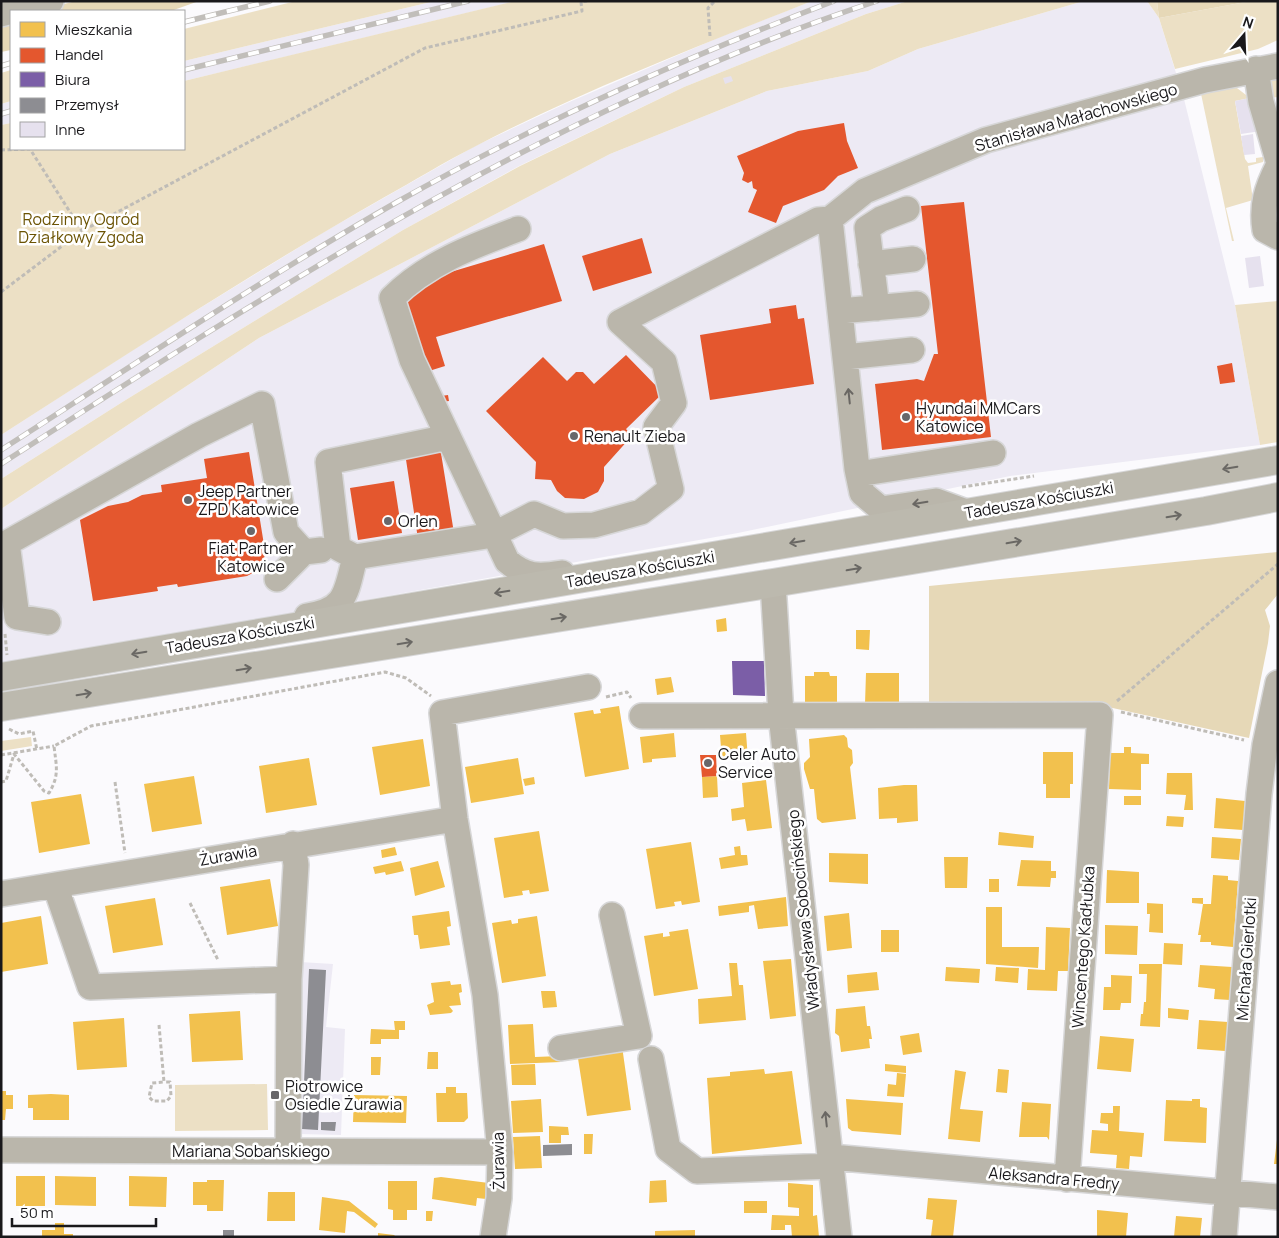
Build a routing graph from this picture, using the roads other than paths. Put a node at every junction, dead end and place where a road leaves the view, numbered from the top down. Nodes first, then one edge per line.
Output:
1 (51, 1) edge
2 (16, 10) edge
3 (1267, 68) edge
4 (1278, 160) edge
5 (1278, 166) edge
6 (908, 209) dead end
7 (830, 219) junction
8 (518, 229) dead end
9 (1278, 237) edge
10 (913, 259) dead end
11 (871, 264) junction
12 (917, 304) dead end
13 (877, 308) junction
14 (840, 311) junction
15 (912, 350) dead end
16 (845, 357) junction
17 (448, 437) junction
18 (993, 453) dead end
19 (1278, 460) edge
20 (858, 474) junction
21 (1278, 497) edge
22 (1278, 510) edge
23 (1206, 511) junction
24 (966, 512) junction
25 (493, 535) junction
26 (304, 552) junction
27 (346, 552) junction
28 (636, 570) junction
29 (277, 579) dead end
30 (773, 583) junction
31 (48, 622) dead end
32 (256, 632) junction
33 (1, 677) edge
34 (1278, 683) edge
35 (588, 687) road end
36 (1, 707) edge
37 (781, 715) junction
38 (642, 716) road end
39 (456, 819) junction
40 (293, 844) junction
41 (55, 885) junction
42 (1, 894) edge
43 (612, 915) dead end
44 (289, 979) junction
45 (561, 1048) dead end
46 (651, 1059) dead end
47 (1, 1150) edge
48 (288, 1152) junction
49 (500, 1152) junction
50 (831, 1161) junction
51 (1067, 1179) junction
52 (1228, 1192) junction
53 (1278, 1197) edge
54 (493, 1237) edge
55 (839, 1237) edge
56 (1224, 1237) edge

1 - 2 street
3 - 4 street
3 - 7 street, Stanisława Małachowskiego
5 - 9 street
6 - 11 street
7 - 14 street
7 - 25 street
8 - 17 street
10 - 11 street
11 - 13 street
12 - 13 street
13 - 14 street
14 - 16 street
15 - 16 street
20 -> 16 street
17 - 25 street
17 - 27 street
18 - 20 street
19 -> 24 main road, Tadeusza Kościuszki
24 -> 20 street
21 - 23 main road, Tadeusza Kościuszki
22 - 23 main road
30 -> 23 main road, Tadeusza Kościuszki
24 -> 28 main road, Tadeusza Kościuszki
25 - 27 street
25 - 28 street
26 - 27 street
26 - 29 street
26 - 31 street
27 - 32 street
28 -> 32 main road, Tadeusza Kościuszki
36 -> 30 main road, Tadeusza Kościuszki
30 - 37 street, Władysława Sobocińskiego
32 -> 33 main road, Tadeusza Kościuszki
34 - 52 street, Michała Gierlotki
35 - 39 street, Żurawia
37 - 38 street
50 -> 37 street, Władysława Sobocińskiego
37 - 51 street, Wincentego Kadłubka
39 - 40 street, Żurawia
39 - 49 street, Żurawia
40 - 41 street, Żurawia
40 - 44 street
41 - 42 street, Żurawia
41 - 44 street
43 - 45 street
44 - 48 street
46 - 50 street, Aleksandra Fredry
47 - 48 street, Mariana Sobańskiego
48 - 49 street, Mariana Sobańskiego
49 - 54 street, Żurawia
50 - 51 street, Aleksandra Fredry
50 - 55 street, Władysława Sobocińskiego
51 - 52 street, Aleksandra Fredry
52 - 53 street, Aleksandra Fredry
52 - 56 street, Michała Gierlotki

